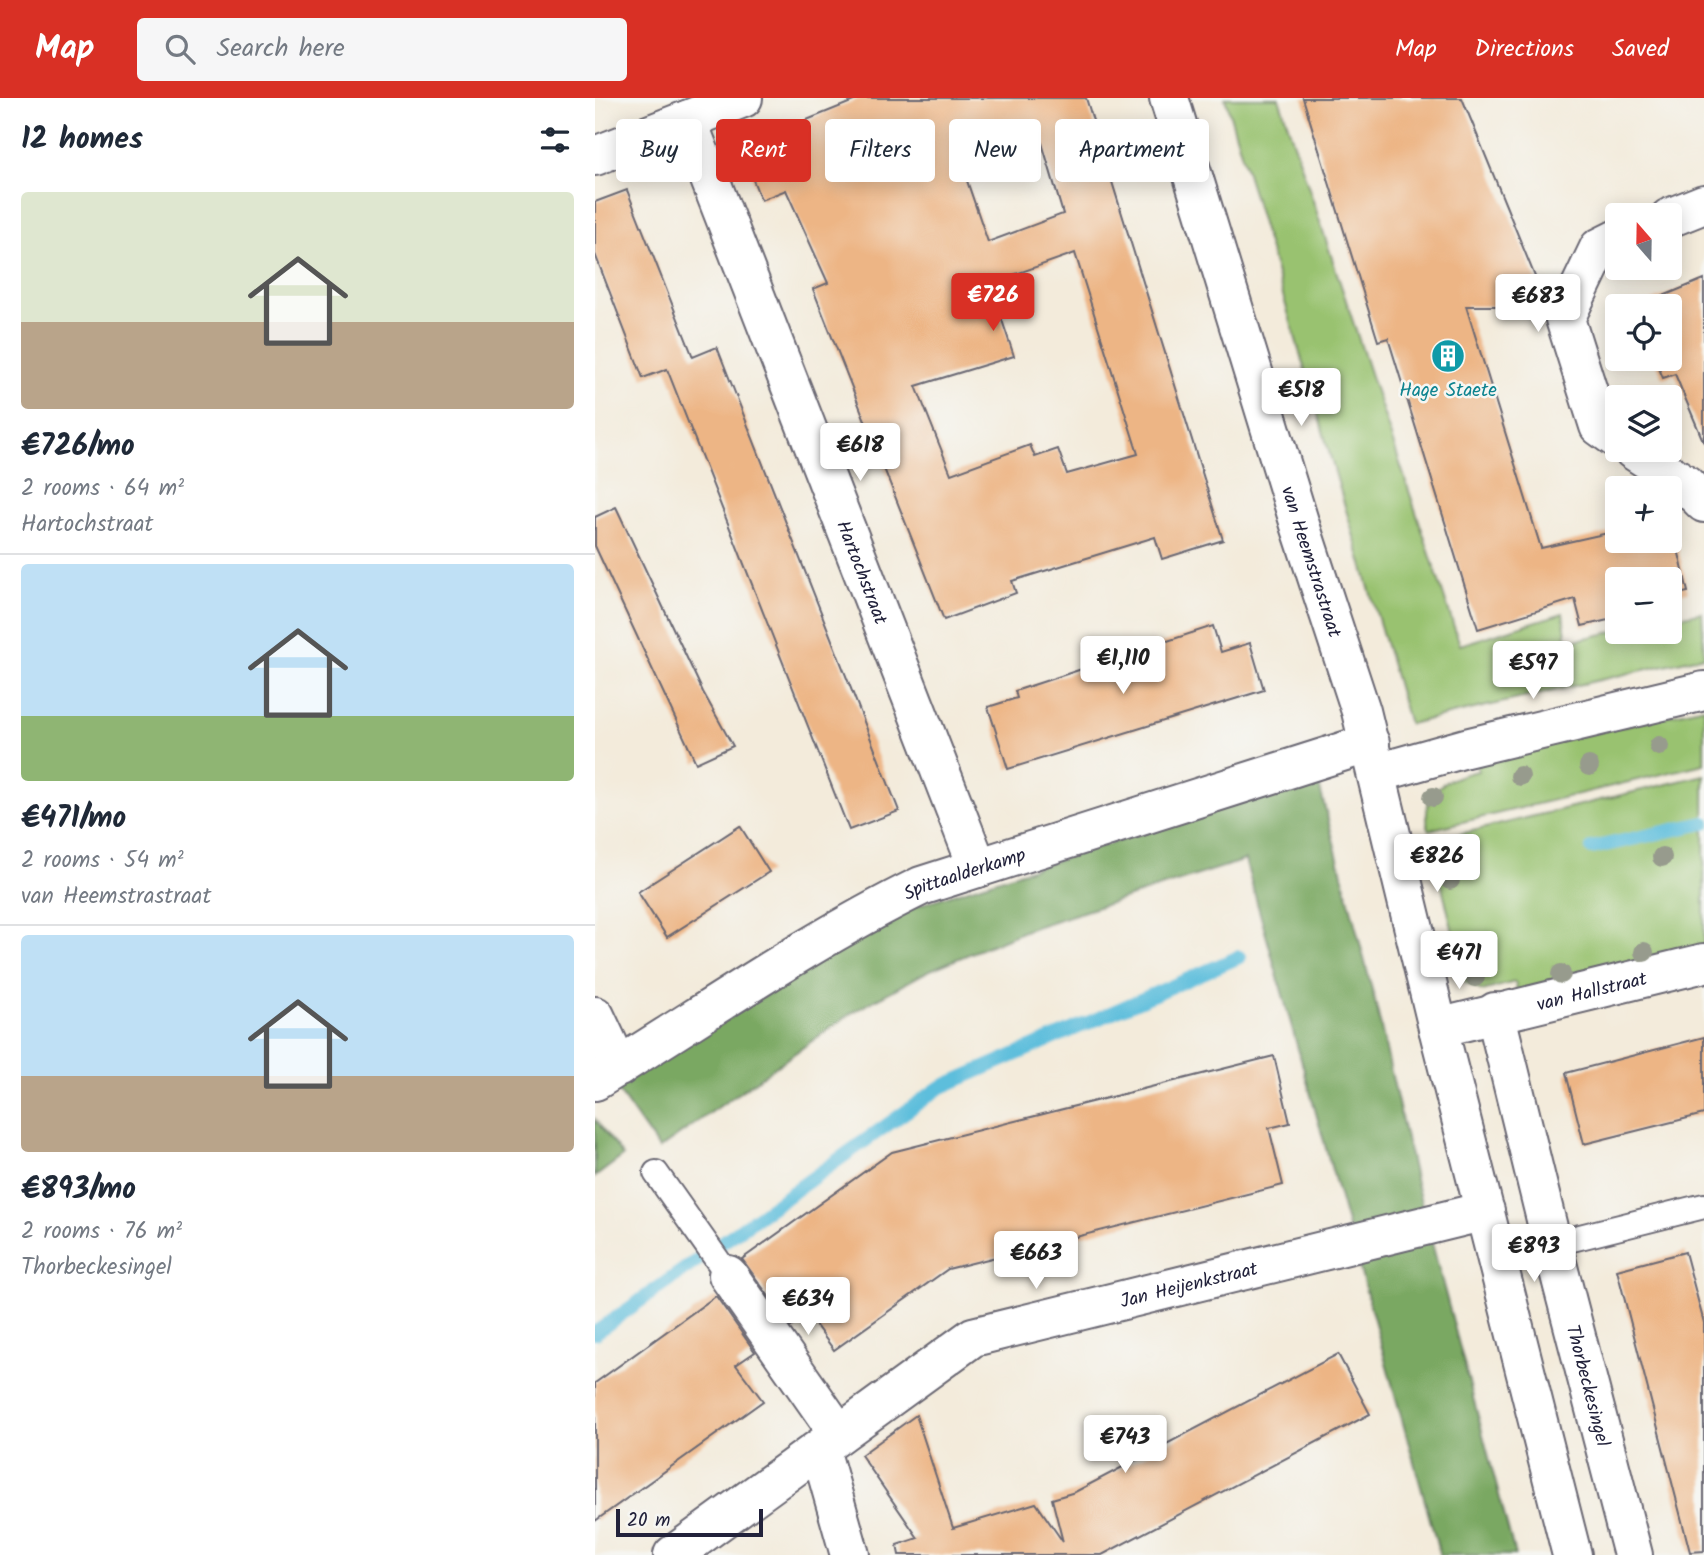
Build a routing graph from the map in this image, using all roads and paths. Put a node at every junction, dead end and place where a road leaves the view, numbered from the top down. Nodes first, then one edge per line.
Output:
1 (743, 98) edge
2 (1169, 98) edge
3 (690, 119) edge
4 (616, 148) edge
5 (595, 156) edge
6 (702, 159) edge
7 (1704, 204) edge
8 (1682, 213) edge
9 (1605, 245) edge
10 (1605, 430) edge
11 (1651, 462) edge
12 (1704, 503) edge
13 (1704, 691) edge
14 (1373, 758) junction
15 (978, 868) junction
16 (1704, 963) edge
17 (1495, 1012) junction
18 (595, 1016) edge
19 (1438, 1028) junction
20 (607, 1074) edge
21 (656, 1173) dead end
22 (1704, 1206) edge
23 (1485, 1211) junction
24 (1552, 1244) junction
25 (728, 1275) joint
26 (830, 1441) junction
27 (673, 1555) edge
28 (851, 1555) edge
29 (1572, 1555) edge
30 (1633, 1555) edge

1 - 3 street
2 - 14 street, van Heemstrastraat
4 - 5 street
6 - 15 street, Hartochstraat
7 - 8 street
9 - 10 street
11 - 12 street
13 - 14 street, Spittaalderkamp
14 - 15 street, Spittaalderkamp
14 - 19 street, van Heemstrastraat
15 - 20 street, Spittaalderkamp
16 - 17 street, van Hallstraat
17 - 19 street, van Hallstraat
17 - 24 street, Thorbeckesingel
18 - 20 street
19 - 23 street
21 - 25 lane
22 - 24 lane
23 - 26 street, Jan Heijenkstraat
23 - 29 street
24 - 30 street, Thorbeckesingel
25 - 26 street
26 - 27 street, Jan Heijenkstraat
26 - 28 street

